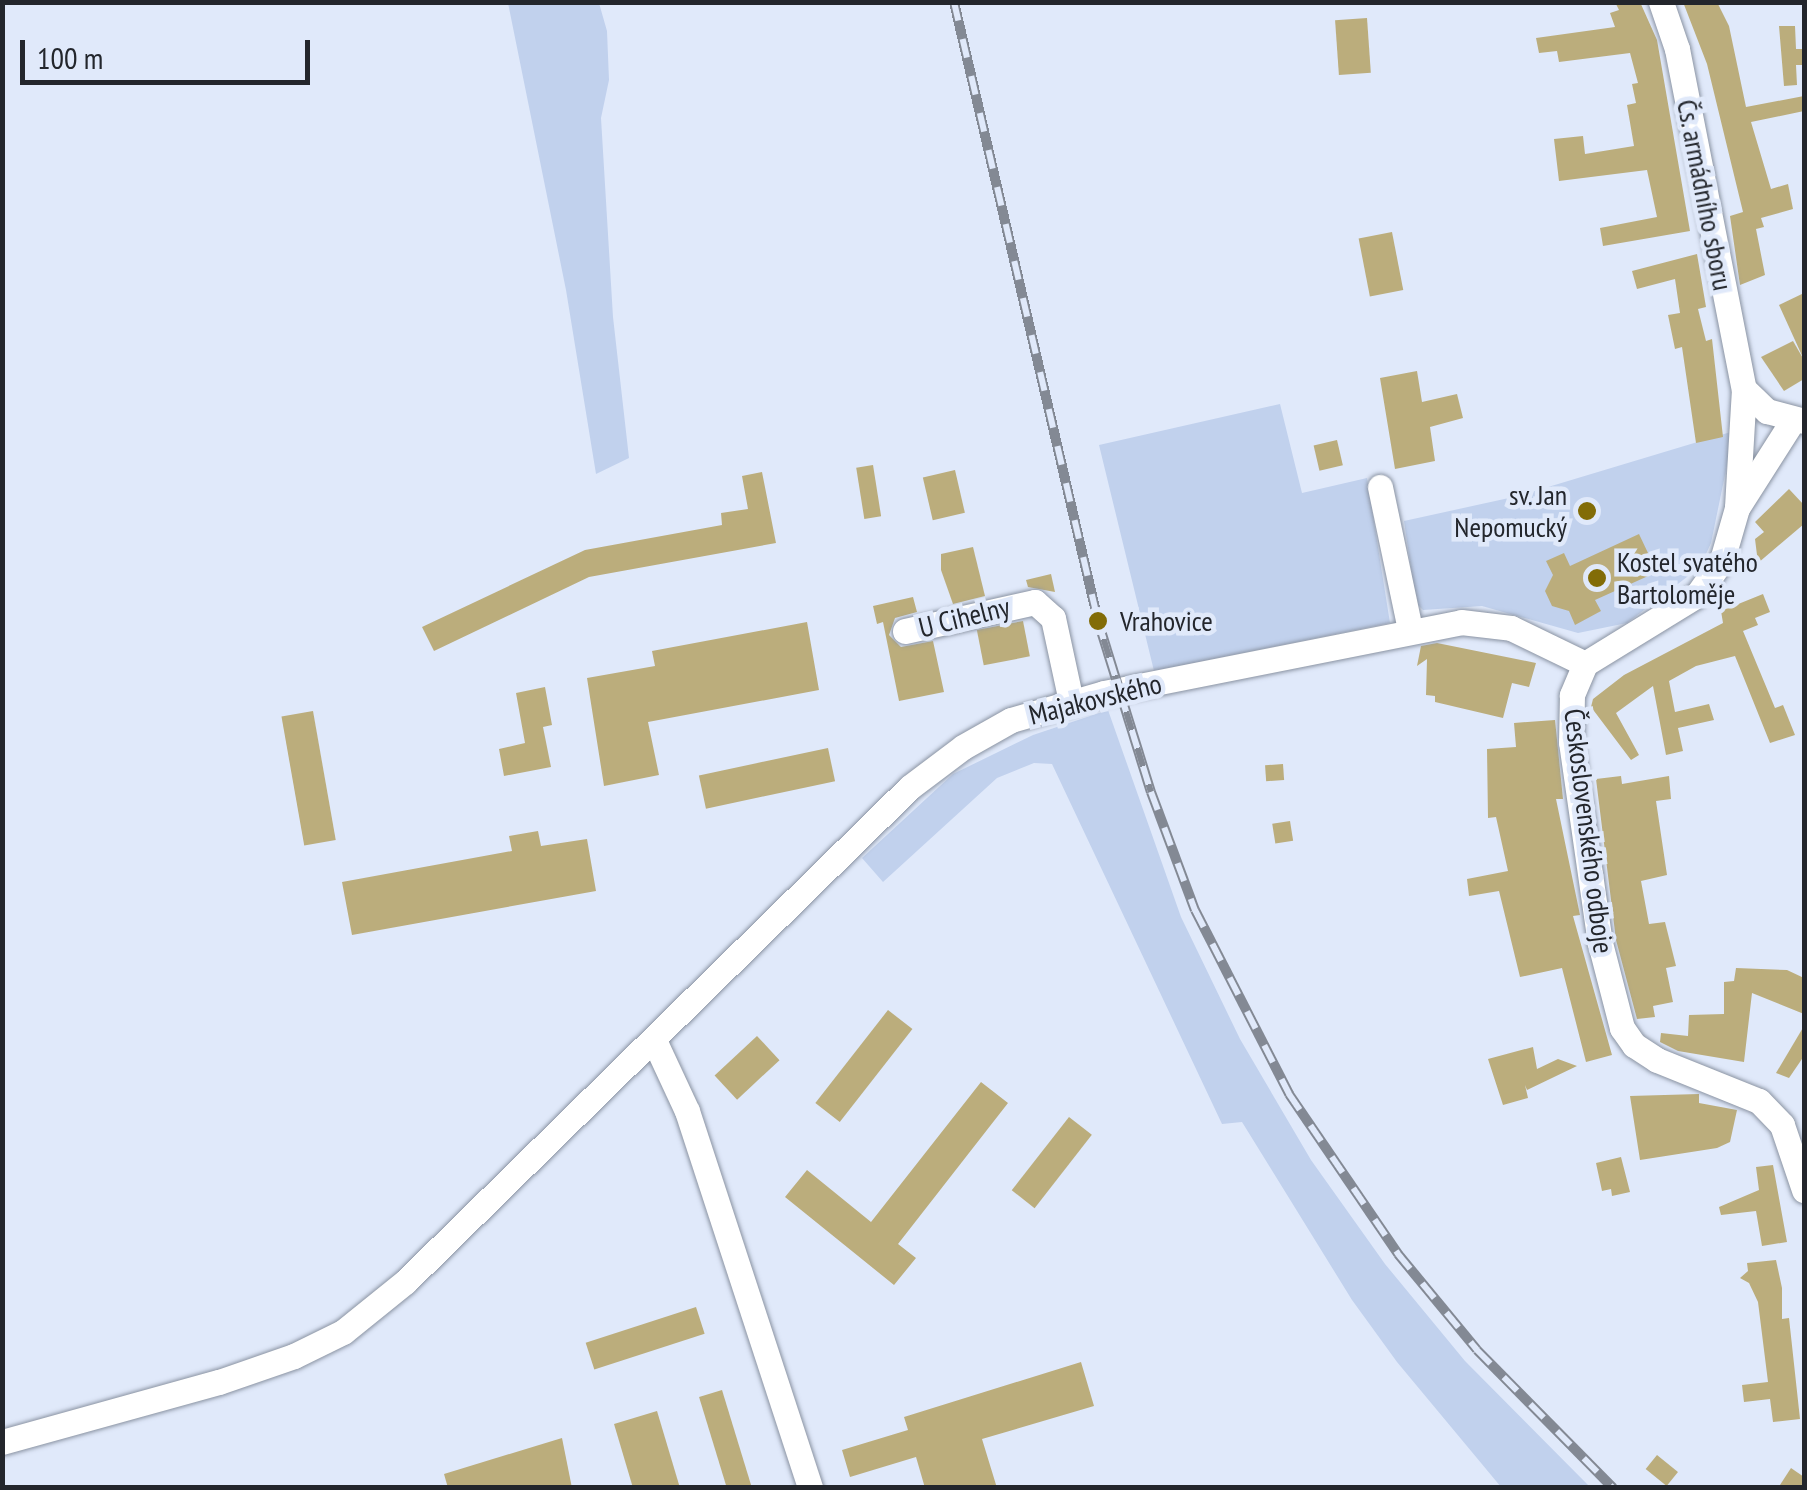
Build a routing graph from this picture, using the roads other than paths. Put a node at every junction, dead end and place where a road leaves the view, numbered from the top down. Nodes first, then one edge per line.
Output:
1 (1661, 2) edge
2 (1744, 389) junction
3 (1799, 420) edge
4 (1380, 488) dead end
5 (1737, 508) junction
6 (1410, 629) junction
7 (905, 631) dead end
8 (1585, 664) junction
9 (1072, 700) junction
10 (654, 1040) junction
11 (1804, 1190) edge
12 (2, 1442) edge
13 (810, 1488) edge

1 - 2 street, Čs. armádního sboru
2 - 3 street
2 - 5 street
3 - 5 street
4 - 6 street
5 - 8 street
6 - 8 street, Majakovského
6 - 9 street, Majakovského
7 - 9 street, U Cihelny
8 - 11 street, Československého odboje
9 - 10 street, Majakovského
10 - 12 street, Majakovského
10 - 13 street

